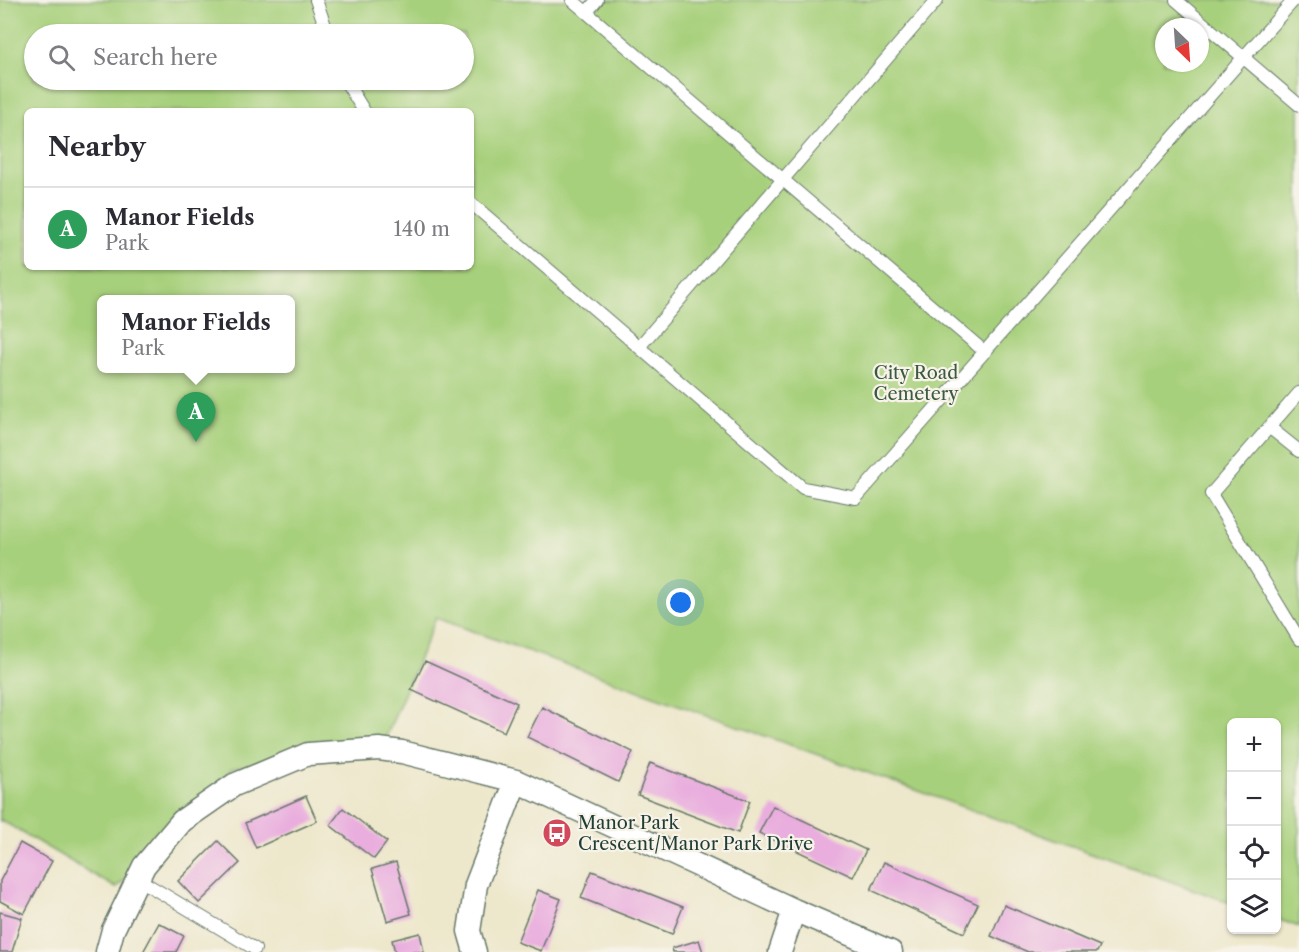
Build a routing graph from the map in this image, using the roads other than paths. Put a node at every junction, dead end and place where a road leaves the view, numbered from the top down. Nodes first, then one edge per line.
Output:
1 (316, 0) edge
2 (572, 0) edge
3 (597, 0) edge
4 (937, 0) edge
5 (1176, 0) edge
6 (1294, 0) edge
7 (587, 12) junction
8 (324, 24) edge
9 (1245, 58) junction
10 (351, 90) edge
11 (1299, 105) edge
12 (362, 108) edge
13 (783, 180) junction
14 (474, 206) edge
15 (639, 347) junction
16 (985, 352) junction
17 (1299, 393) edge
18 (1269, 426) junction
19 (1299, 452) edge
20 (1299, 639) edge
21 (516, 781) junction
22 (138, 879) junction
23 (794, 910) junction
24 (255, 949) dead end
25 (107, 952) edge
26 (475, 952) edge
27 (780, 952) edge
28 (891, 952) edge

1 - 8 lane
2 - 7 lane
3 - 7 lane
4 - 13 lane
5 - 9 lane
6 - 9 lane
7 - 13 lane
9 - 11 lane
9 - 16 lane
10 - 12 lane
13 - 15 lane
13 - 16 lane
14 - 15 lane
15 - 16 lane
17 - 18 lane
18 - 19 lane
18 - 20 lane
21 - 22 street
21 - 23 street
21 - 26 street
22 - 24 lane
22 - 25 street
23 - 27 street
23 - 28 street

